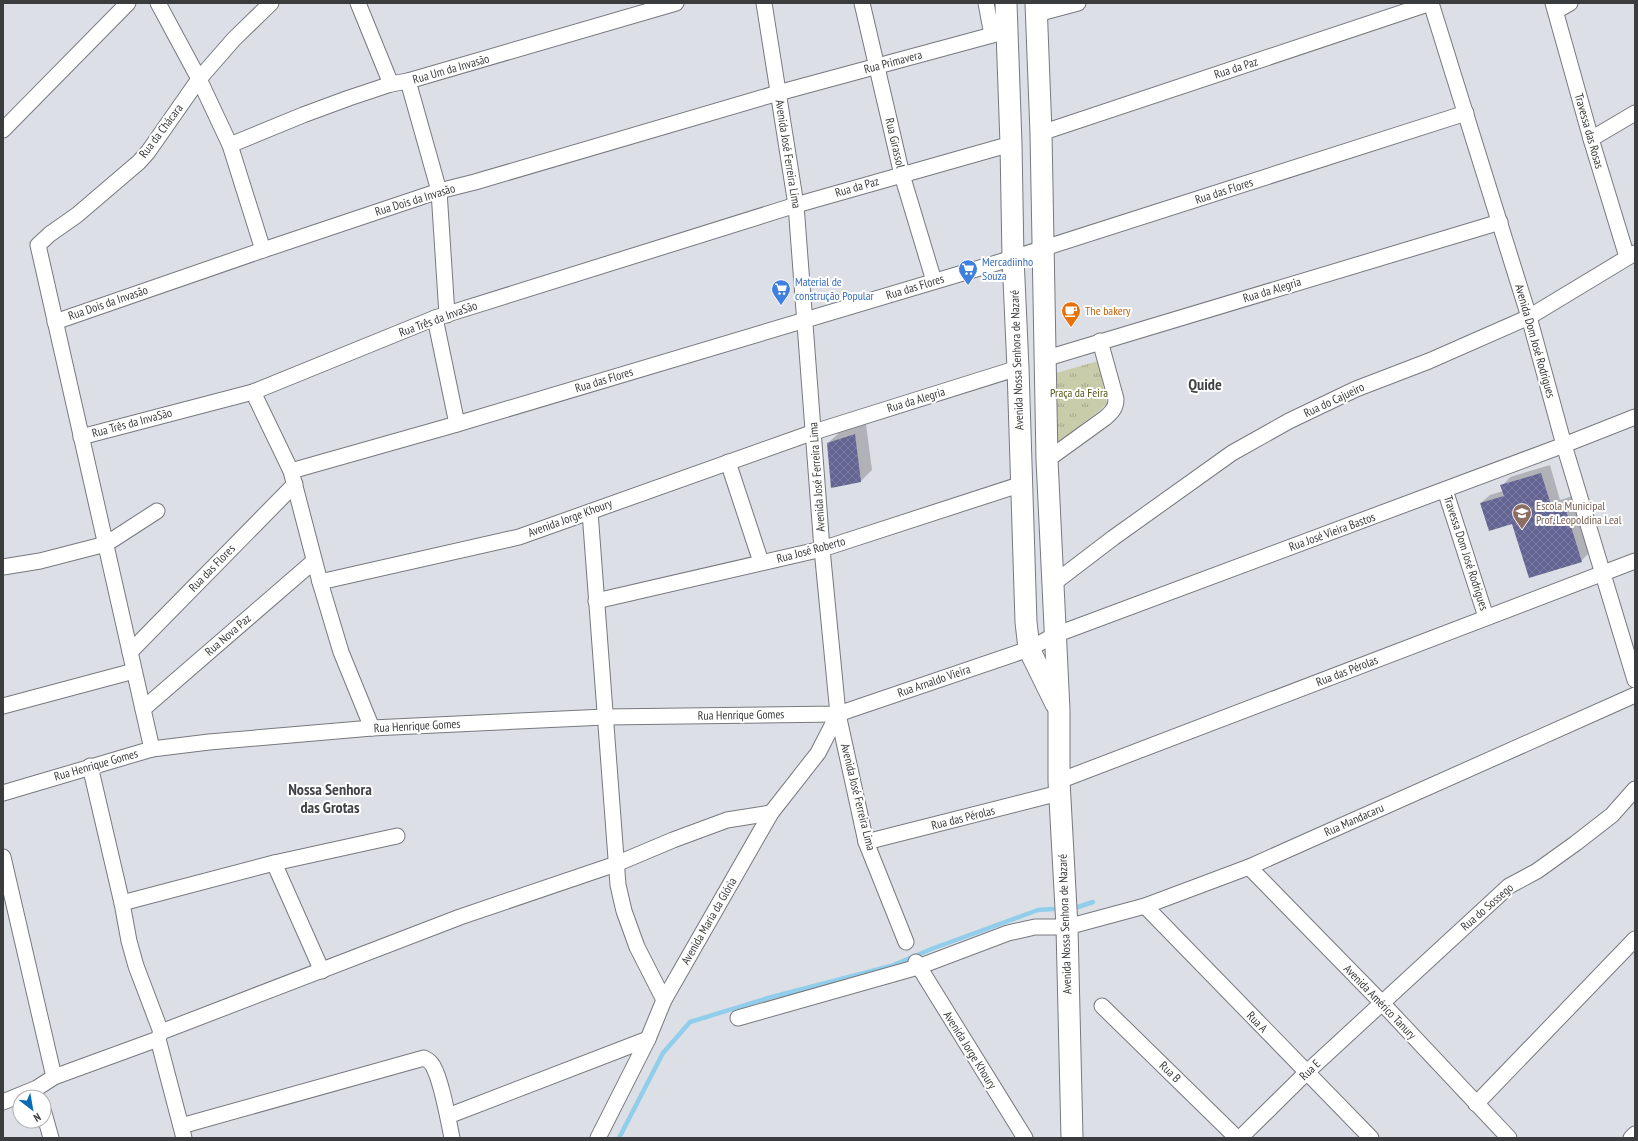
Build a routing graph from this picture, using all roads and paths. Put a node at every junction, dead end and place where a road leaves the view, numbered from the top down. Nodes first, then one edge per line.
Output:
1 (128, 3) edge
2 (158, 3) edge
3 (271, 3) edge
4 (676, 3) edge
5 (764, 3) edge
6 (862, 3) edge
7 (986, 3) edge
8 (1006, 3) edge
9 (1078, 3) edge
10 (1431, 3) edge
11 (1570, 3) edge
12 (360, 4) edge
13 (1555, 7) edge
14 (1037, 9) edge
15 (999, 33) junction
16 (877, 66) junction
17 (199, 79) junction
18 (408, 82) junction
19 (391, 84) junction
20 (778, 93) junction
21 (1466, 113) junction
22 (1635, 113) edge
23 (3, 130) edge
24 (1041, 133) junction
25 (1591, 139) junction
26 (1011, 144) junction
27 (230, 145) junction
28 (902, 175) junction
29 (439, 191) junction
30 (796, 205) junction
31 (1500, 222) junction
32 (1043, 248) junction
33 (263, 250) junction
34 (1631, 255) edge
35 (1013, 258) junction
36 (934, 281) junction
37 (441, 317) junction
38 (1529, 317) junction
39 (805, 320) junction
40 (55, 322) junction
41 (1100, 341) junction
42 (1044, 359) junction
43 (1018, 368) junction
44 (253, 392) junction
45 (1635, 417) edge
46 (458, 424) junction
47 (814, 432) junction
48 (81, 437) junction
49 (1564, 445) junction
50 (1047, 460) junction
51 (728, 462) junction
52 (293, 478) junction
53 (1022, 484) junction
54 (1445, 490) junction
55 (157, 511) dead end
56 (590, 512) junction
57 (106, 544) junction
58 (822, 549) junction
59 (314, 561) junction
60 (1635, 561) edge
61 (762, 562) junction
62 (3, 567) edge
63 (1602, 572) junction
64 (320, 582) junction
65 (1054, 583) junction
66 (596, 601) junction
67 (1486, 617) junction
68 (1055, 635) junction
69 (1029, 649) junction
70 (130, 652) junction
71 (134, 671) junction
72 (1635, 680) edge
73 (1635, 695) edge
74 (3, 706) edge
75 (143, 709) junction
76 (1059, 710) junction
77 (838, 714) junction
78 (605, 717) junction
79 (372, 728) junction
80 (152, 749) junction
81 (90, 766) junction
82 (1059, 787) junction
83 (1635, 789) edge
84 (3, 793) edge
85 (771, 812) junction
86 (397, 836) dead end
87 (866, 842) junction
88 (3, 857) edge
89 (274, 863) junction
90 (616, 864) junction
91 (1249, 867) junction
92 (122, 903) junction
93 (1145, 906) junction
94 (1067, 927) junction
95 (1635, 939) edge
96 (906, 942) dead end
97 (917, 965) junction
98 (322, 970) junction
99 (664, 1000) junction
100 (1382, 1003) junction
101 (1102, 1006) dead end
102 (738, 1018) dead end
103 (160, 1035) junction
104 (648, 1039) junction
105 (1306, 1073) junction
106 (54, 1077) junction
107 (42, 1089) edge
108 (1476, 1104) junction
109 (448, 1116) junction
110 (182, 1132) edge
111 (1635, 1134) edge
112 (452, 1138) edge
113 (598, 1138) edge
114 (1025, 1138) edge
115 (1072, 1138) edge
116 (1237, 1138) edge
117 (1240, 1138) edge
118 (1370, 1138) edge
119 (1509, 1138) edge
120 (1632, 1138) edge

1 - 23 street
2 - 17 street
3 - 17 street, Rua da Chácara
4 - 18 street, Rua Um da Invasão
5 - 20 street, Avenida José Ferreira Lima
6 - 16 street, Rua Girassol
7 - 15 street
8 - 15 street, Avenida Nossa Senhora de Nazaré
9 - 14 street
10 - 21 street, Avenida Dom José Rodrigues
10 - 24 street, Rua da Paz
11 - 13 street
12 - 19 street
13 - 25 street, Travessa das Rosas
14 - 24 street, Avenida Nossa Senhora de Nazaré
15 - 16 street, Rua Primavera
15 - 26 street, Avenida Nossa Senhora de Nazaré
16 - 20 street, Rua Primavera
16 - 28 street, Rua Girassol
17 - 27 street
17 - 40 street, Rua da Chácara
18 - 19 street, Rua Um da Invasão
18 - 29 street
19 - 27 street, Rua Um da Invasão
20 - 29 street, Rua Dois da Invasão
20 - 30 street, Avenida José Ferreira Lima
21 - 31 street, Avenida Dom José Rodrigues
21 - 32 street, Rua das Flores
22 - 25 street
24 - 32 street, Avenida Nossa Senhora de Nazaré
25 - 34 street, Travessa das Rosas
26 - 28 street, Rua da Paz
26 - 35 street, Avenida Nossa Senhora de Nazaré
27 - 33 street
28 - 30 street, Rua da Paz
28 - 36 street, Rua Girassol
29 - 33 street, Rua Dois da Invasão
29 - 37 street
30 - 37 street, Rua Três da InvaSão
30 - 39 street, Avenida José Ferreira Lima
31 - 38 street, Avenida Dom José Rodrigues
31 - 41 street, Rua da Alegria
32 - 35 street, Rua das Flores
32 - 42 street, Avenida Nossa Senhora de Nazaré
33 - 40 street, Rua Dois da Invasão
34 - 38 street, Rua do Cajueiro
35 - 36 street, Rua das Flores
35 - 43 street, Avenida Nossa Senhora de Nazaré
36 - 39 street, Rua das Flores
37 - 44 street, Rua Três da InvaSão
37 - 46 street
38 - 49 street, Avenida Dom José Rodrigues
38 - 65 street, Rua do Cajueiro
39 - 46 street, Rua das Flores
39 - 47 street, Avenida José Ferreira Lima
40 - 48 street
41 - 42 street, Rua da Alegria
41 - 50 street
42 - 50 street, Avenida Nossa Senhora de Nazaré
43 - 47 street, Rua da Alegria
43 - 53 street, Avenida Nossa Senhora de Nazaré
44 - 48 street, Rua Três da InvaSão
44 - 52 street
45 - 49 street, Rua José Vieira Bastos
46 - 52 street, Rua das Flores
47 - 51 street, Avenida Jorge Khoury
47 - 58 street, Avenida José Ferreira Lima
48 - 57 street
49 - 54 street, Rua José Vieira Bastos
49 - 63 street, Avenida Dom José Rodrigues
50 - 65 street, Avenida Nossa Senhora de Nazaré
51 - 56 street, Avenida Jorge Khoury
51 - 61 street
52 - 59 street
52 - 70 street, Rua das Flores
53 - 58 street, Rua José Roberto
53 - 69 street, Avenida Nossa Senhora de Nazaré
54 - 67 street, Travessa Dom José Rodrigues
54 - 68 street, Rua José Vieira Bastos
55 - 57 street
56 - 64 street, Avenida Jorge Khoury
56 - 66 street
57 - 62 street
57 - 70 street
58 - 61 street, Rua José Roberto
58 - 77 street, Avenida José Ferreira Lima
59 - 64 street
59 - 75 street, Rua Nova Paz
60 - 63 street, Rua das Pérolas
61 - 66 street, Rua José Roberto
63 - 67 street, Rua das Pérolas
63 - 72 street, Avenida Dom José Rodrigues
64 - 79 street
65 - 68 street, Avenida Nossa Senhora de Nazaré
66 - 78 street
67 - 82 street, Rua das Pérolas
68 - 69 street, Rua José Vieira Bastos
68 - 76 street, Avenida Nossa Senhora de Nazaré
69 - 76 street, Avenida Nossa Senhora de Nazaré
69 - 77 street, Rua Arnaldo Vieira
70 - 71 street
71 - 74 street
71 - 75 street
73 - 91 street, Rua Mandacaru
75 - 80 street
76 - 82 street, Avenida Nossa Senhora de Nazaré
77 - 78 street, Rua Henrique Gomes
77 - 85 street, Avenida Maria da Glória
77 - 87 street, Avenida José Ferreira Lima
78 - 79 street, Rua Henrique Gomes
78 - 90 street
79 - 80 street, Rua Henrique Gomes
80 - 81 street, Rua Henrique Gomes
81 - 84 street, Rua Henrique Gomes
81 - 92 street
82 - 87 street, Rua das Pérolas
82 - 94 street, Avenida Nossa Senhora de Nazaré
83 - 100 street, Rua do Sossego
85 - 90 street
85 - 99 street, Avenida Maria da Glória
86 - 89 street
87 - 96 street, Avenida José Ferreira Lima
88 - 106 street
89 - 92 street
89 - 98 street
90 - 98 street
90 - 99 street
91 - 93 street, Rua Mandacaru
91 - 100 street, Avenida Américo Tanury
92 - 103 street
93 - 94 street, Rua Mandacaru
93 - 105 street, Rua A
94 - 97 street, Rua Mandacaru
94 - 115 street, Avenida Nossa Senhora de Nazaré
95 - 108 street
97 - 102 street, Rua Mandacaru
97 - 114 street, Avenida Jorge Khoury
98 - 103 street
99 - 104 street, Avenida Maria da Glória
100 - 105 street, Rua E
100 - 108 street, Avenida Américo Tanury
101 - 116 street, Rua B
103 - 106 street
103 - 110 street
104 - 109 street
104 - 113 street, Avenida Maria da Glória
105 - 117 street, Rua E
105 - 118 street, Rua A
106 - 107 street
108 - 119 street, Avenida Américo Tanury
109 - 110 street
109 - 112 street
111 - 120 street

